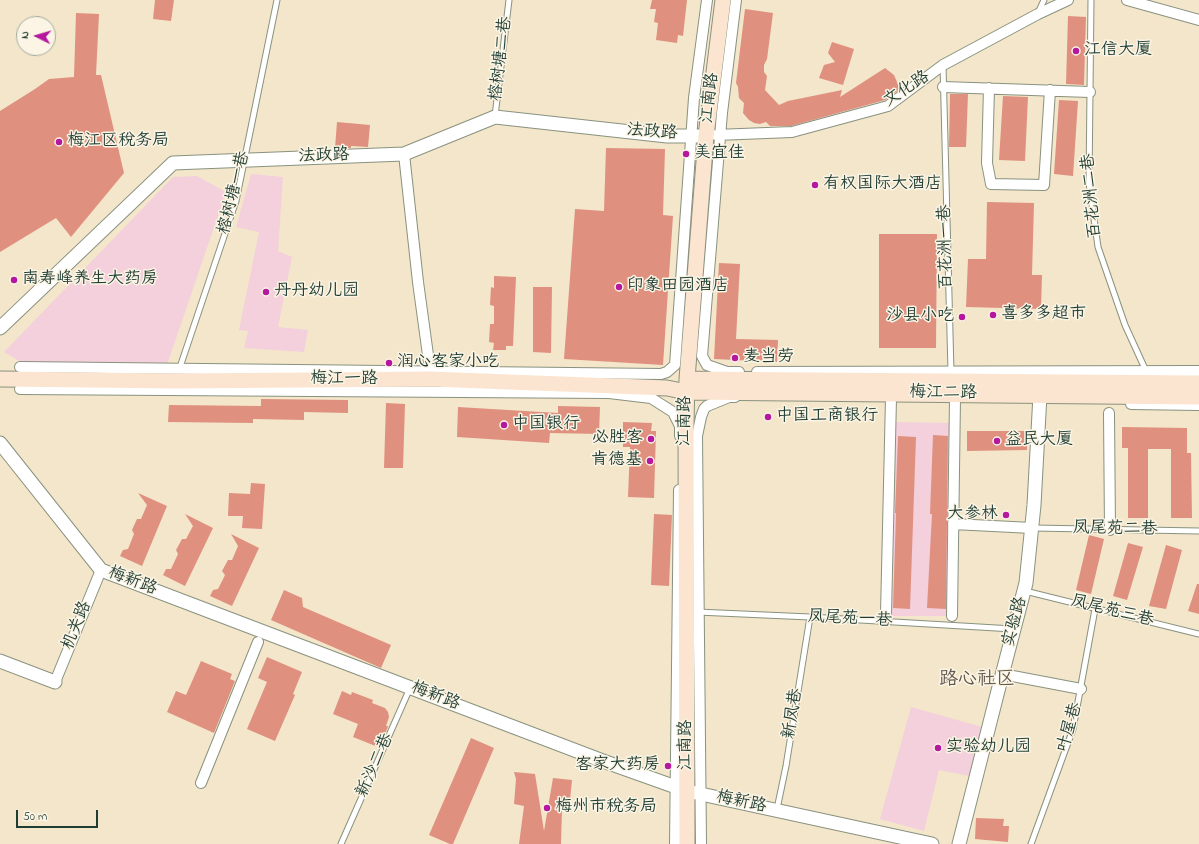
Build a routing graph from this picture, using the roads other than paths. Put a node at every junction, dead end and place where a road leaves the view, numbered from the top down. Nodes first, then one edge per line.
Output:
1 (277, 0) edge
2 (509, 0) edge
3 (707, 0) edge
4 (723, 0) edge
5 (736, 0) edge
6 (1044, 0) edge
7 (1068, 0) edge
8 (1091, 0) edge
9 (1127, 0) edge
10 (1038, 14) junction
11 (1199, 20) edge
12 (943, 65) junction
13 (944, 87) junction
14 (989, 88) junction
15 (1050, 90) junction
16 (1090, 92) junction
17 (495, 117) junction
18 (706, 136) junction
19 (404, 154) junction
20 (244, 161) junction
21 (0, 328) edge
22 (20, 367) dead end
23 (1199, 371) edge
24 (178, 375) junction
25 (431, 375) junction
26 (951, 376) junction
27 (1148, 377) junction
28 (0, 378) edge
29 (1199, 383) edge
30 (687, 386) junction
31 (20, 389) dead end
32 (1040, 395) junction
33 (1199, 397) edge
34 (890, 398) dead end
35 (955, 398) dead end
36 (1199, 405) edge
37 (1109, 413) dead end
38 (0, 443) edge
39 (953, 524) junction
40 (1032, 528) junction
41 (1110, 530) junction
42 (1199, 530) edge
43 (101, 570) junction
44 (1024, 590) junction
45 (1095, 609) junction
46 (686, 612) junction
47 (886, 614) dead end
48 (952, 616) dead end
49 (810, 617) junction
50 (1014, 630) junction
51 (1199, 634) edge
52 (258, 642) dead end
53 (0, 661) edge
54 (1002, 674) junction
55 (55, 682) joint
56 (410, 688) junction
57 (1081, 689) junction
58 (201, 783) dead end
59 (687, 791) junction
60 (776, 810) junction
61 (341, 844) edge
62 (675, 844) edge
63 (687, 844) edge
64 (701, 844) edge
65 (932, 844) edge
66 (959, 844) edge
67 (1031, 844) edge

1 - 20 lane, 榕树塘一巷
2 - 17 lane, 榕树塘二巷
3 - 18 street
4 - 18 main road, 江南路
5 - 18 street
6 - 10 lane
7 - 10 street, 文化路
8 - 16 lane, 百花洲二巷
9 - 11 street
10 - 12 street, 文化路
12 - 13 lane, 百花洲一巷
12 - 18 street, 文化路
13 - 14 street
13 - 26 lane, 百花洲一巷
14 - 15 street
14 - 15 street
15 - 16 street
16 - 27 lane, 百花洲二巷
17 - 18 street, 法政路
17 - 19 street, 法政路
18 - 25 street
18 - 26 street
18 - 30 main road, 江南路
19 - 20 street, 法政路
19 - 25 street
20 - 21 street, 法政路
20 - 24 lane, 榕树塘一巷
22 - 24 street
23 - 27 street
24 - 25 main road, 梅江一路
24 - 28 main road, 梅江一路
25 - 30 main road, 梅江一路
26 - 27 main road, 梅江二路
26 - 30 main road, 梅江二路
27 - 29 main road, 梅江二路
30 - 32 main road, 梅江二路
30 - 46 main road, 江南路
31 - 62 street
32 - 33 main road, 梅江二路
32 - 40 street, 实验路
34 - 47 street
35 - 39 street
36 - 64 street
37 - 41 street
38 - 43 street, 梅新路
39 - 40 street
39 - 48 street
40 - 41 lane, 凤尾苑二巷
40 - 44 street, 实验路
41 - 42 lane, 凤尾苑二巷
43 - 55 street, 机关路
43 - 56 street, 梅新路
44 - 45 lane, 凤尾苑三巷
44 - 50 street, 实验路
45 - 51 lane, 凤尾苑三巷
45 - 57 lane, 叶屋巷
46 - 49 lane, 凤尾苑一巷
46 - 59 main road, 江南路
49 - 50 lane, 凤尾苑一巷
49 - 60 lane, 新凤巷
50 - 54 street, 实验路
52 - 58 street
53 - 55 street
54 - 57 street
54 - 66 street, 实验路
56 - 59 street, 梅新路
56 - 61 lane, 新沙二巷
57 - 67 lane, 叶屋巷
59 - 60 street, 梅新路
59 - 63 main road, 江南路
60 - 65 street, 梅新路

